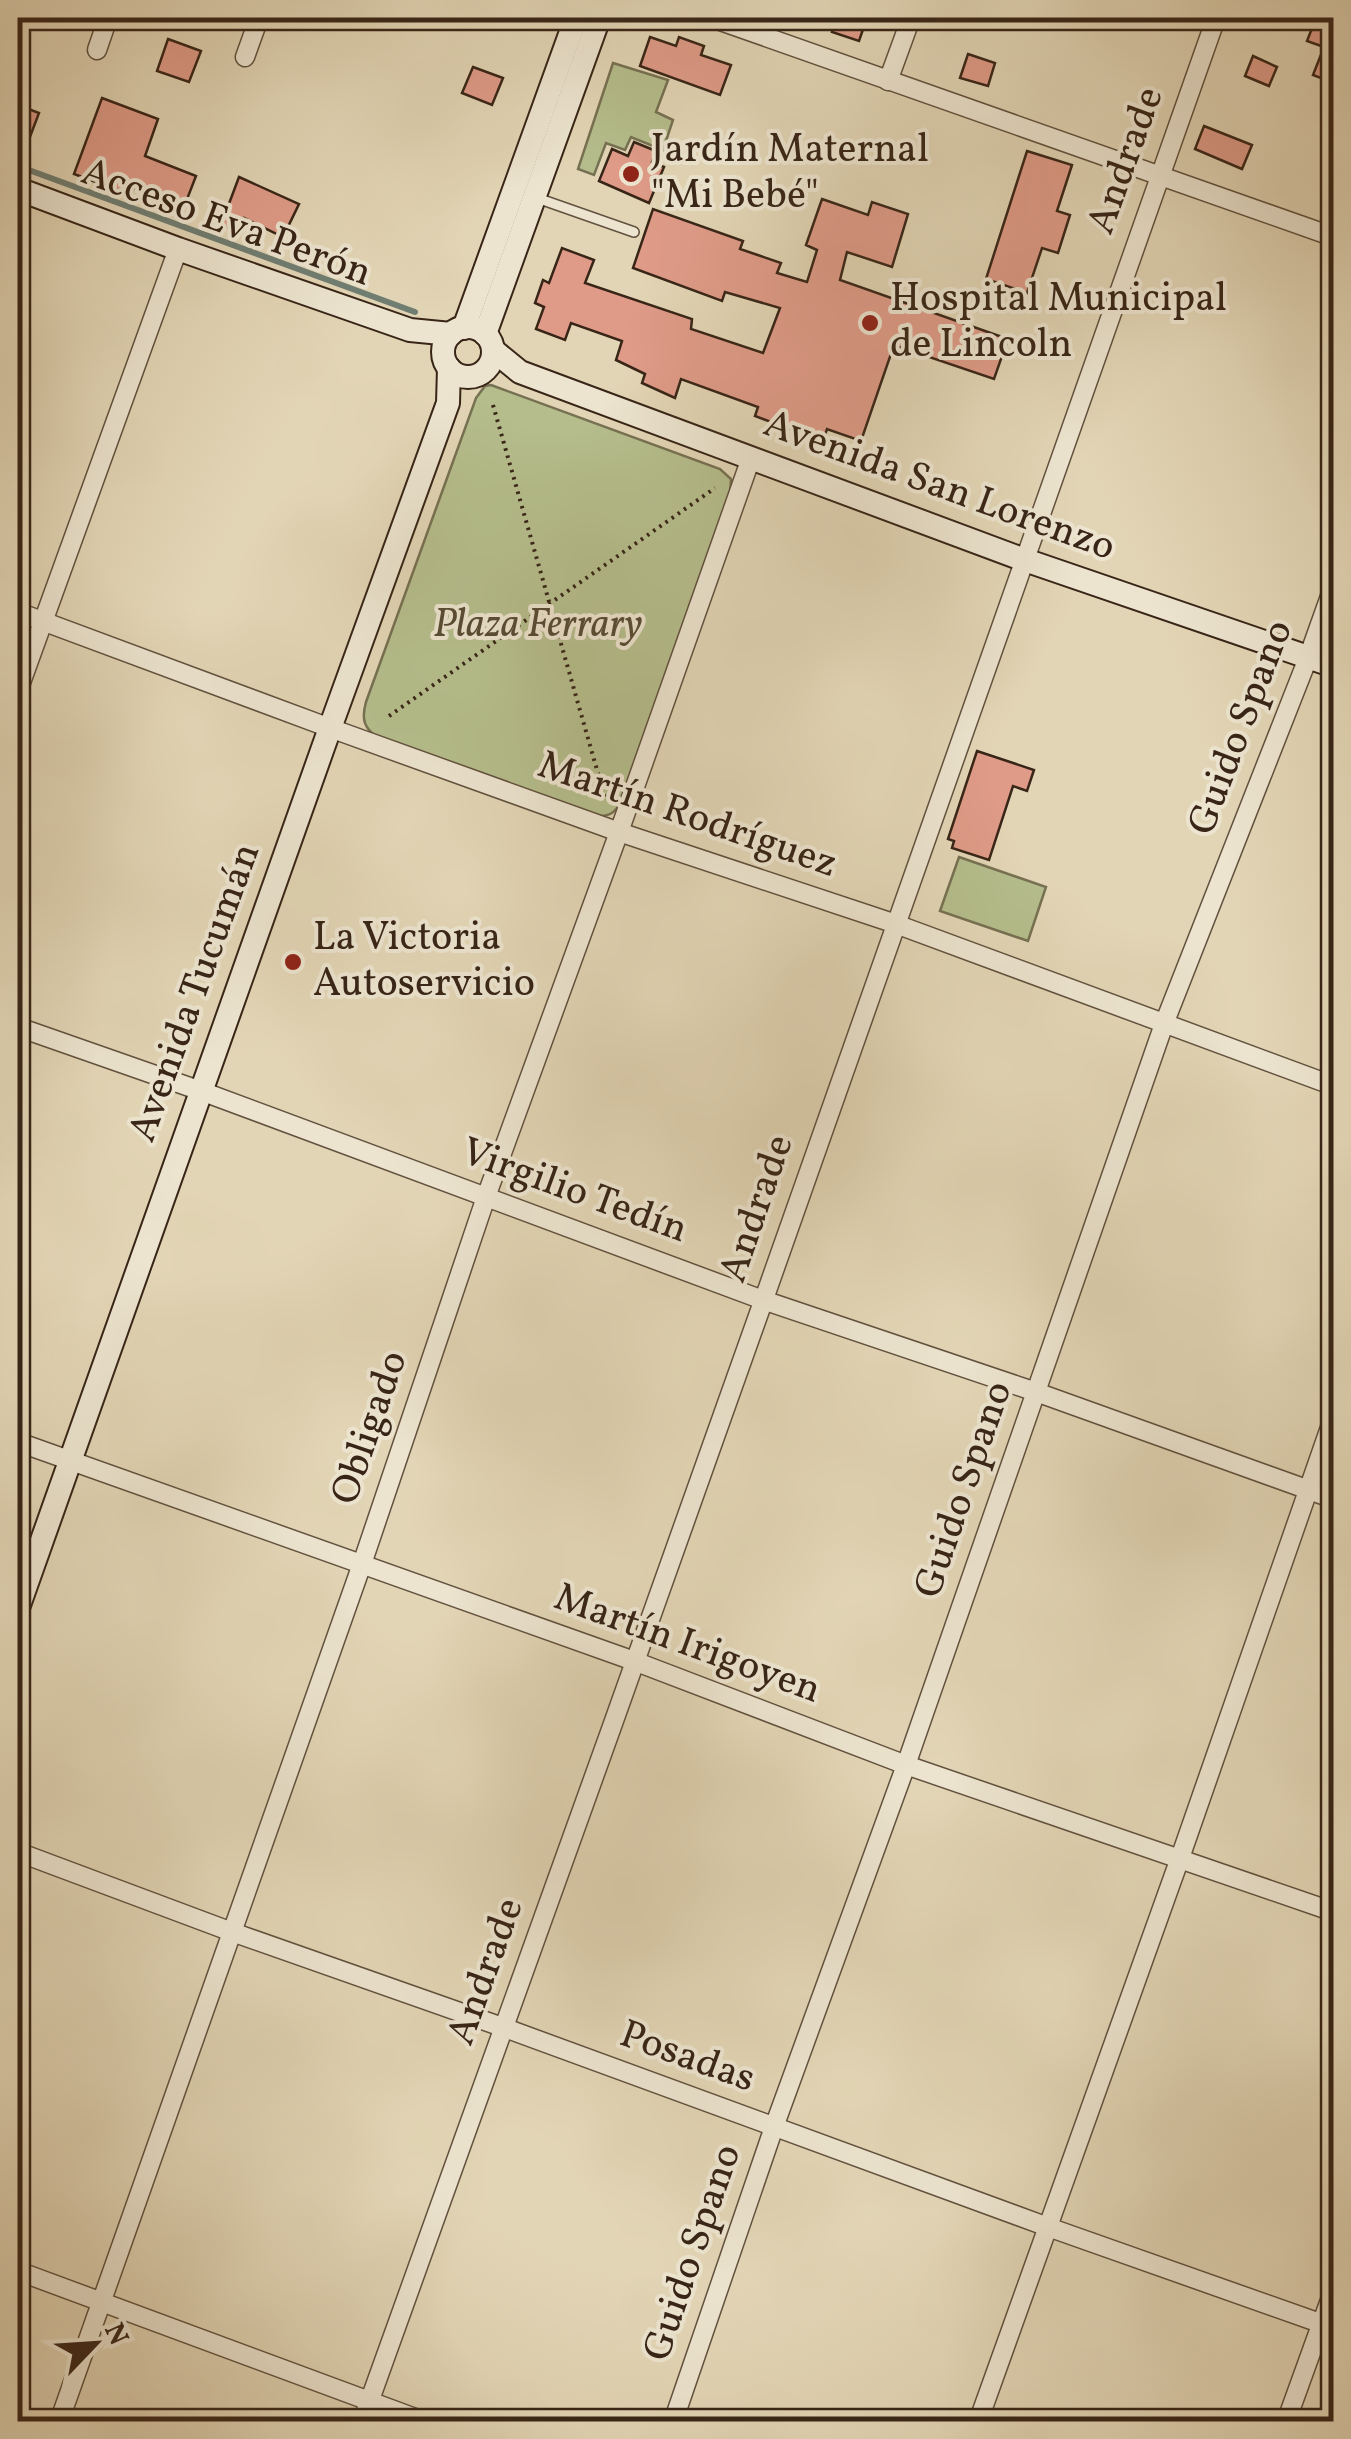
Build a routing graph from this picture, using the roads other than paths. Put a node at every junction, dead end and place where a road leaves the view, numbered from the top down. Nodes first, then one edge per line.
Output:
1 (108, 18) edge
2 (259, 18) edge
3 (576, 18) edge
4 (599, 18) edge
5 (712, 18) edge
6 (911, 18) edge
7 (1216, 18) edge
8 (97, 50) dead end
9 (246, 56) dead end
10 (888, 81) junction
11 (1158, 177) junction
12 (18, 189) edge
13 (535, 197) junction
14 (634, 232) dead end
15 (1334, 237) edge
16 (178, 248) junction
17 (467, 352) junction
18 (751, 458) junction
19 (1022, 559) junction
20 (1334, 585) edge
21 (18, 612) edge
22 (41, 621) junction
23 (1308, 658) junction
24 (1334, 666) edge
25 (18, 691) edge
26 (330, 728) junction
27 (619, 832) junction
28 (893, 923) junction
29 (1164, 1024) junction
30 (18, 1027) edge
31 (1334, 1086) edge
32 (201, 1091) junction
33 (486, 1196) junction
34 (763, 1300) junction
35 (1036, 1392) junction
36 (1334, 1416) edge
37 (18, 1442) edge
38 (70, 1460) junction
39 (1308, 1490) junction
40 (1334, 1499) edge
41 (362, 1564) junction
42 (18, 1608) edge
43 (634, 1662) junction
44 (906, 1764) junction
45 (18, 1852) edge
46 (1180, 1858) junction
47 (1334, 1912) edge
48 (232, 1932) junction
49 (505, 2028) junction
50 (774, 2127) junction
51 (1048, 2227) junction
52 (18, 2271) edge
53 (1334, 2289) edge
54 (102, 2301) junction
55 (1327, 2326) edge
56 (369, 2401) junction
57 (59, 2422) edge
58 (362, 2422) edge
59 (426, 2422) edge
60 (674, 2422) edge
61 (978, 2422) edge
62 (1286, 2422) edge

1 - 8 street
2 - 9 street
3 - 17 main road
4 - 13 main road
5 - 10 street
6 - 10 street
7 - 11 street, Andrade
10 - 11 street
11 - 15 street
11 - 19 street, Andrade
12 - 16 main road, Acceso Eva Perón
13 - 14 lane
13 - 17 main road
16 - 17 main road, Acceso Eva Perón
16 - 22 street
17 - 18 main road, Avenida San Lorenzo
17 - 26 main road, Avenida Tucumán
18 - 19 main road, Avenida San Lorenzo
18 - 27 street, Obligado
19 - 23 main road, Avenida San Lorenzo
19 - 28 street, Andrade
20 - 23 street, Guido Spano
21 - 22 street, Martín Rodríguez
22 - 25 street
22 - 26 street, Martín Rodríguez
23 - 24 main road, Avenida San Lorenzo
23 - 29 street, Guido Spano
26 - 27 street, Martín Rodríguez
26 - 32 main road, Avenida Tucumán
27 - 28 street, Martín Rodríguez
27 - 33 street, Obligado
28 - 29 street, Martín Rodríguez
28 - 34 street, Andrade
29 - 31 street, Martín Rodríguez
29 - 35 street, Guido Spano
30 - 32 street, Virgilio Tedín
32 - 33 street, Virgilio Tedín
32 - 38 main road, Avenida Tucumán
33 - 34 street, Virgilio Tedín
33 - 41 street, Obligado
34 - 35 street, Virgilio Tedín
34 - 43 street, Andrade
35 - 39 street, Virgilio Tedín
35 - 44 street, Guido Spano
36 - 39 street
37 - 38 street, Martín Irigoyen
38 - 41 street, Martín Irigoyen
38 - 42 main road, Avenida Tucumán
39 - 40 street, Virgilio Tedín
39 - 46 street
41 - 43 street, Martín Irigoyen
41 - 48 street, Obligado
43 - 44 street, Martín Irigoyen
43 - 49 street, Andrade
44 - 46 street, Martín Irigoyen
44 - 50 street, Guido Spano
45 - 48 street, Posadas
46 - 47 street, Martín Irigoyen
46 - 51 street
48 - 49 street, Posadas
48 - 54 street, Obligado
49 - 50 street, Posadas
49 - 56 street, Andrade
50 - 51 street, Posadas
50 - 60 street, Guido Spano
51 - 55 street, Posadas
51 - 61 street
52 - 54 street
53 - 55 street
54 - 56 street
54 - 57 street, Obligado
55 - 62 street
56 - 58 street, Andrade
56 - 59 street

